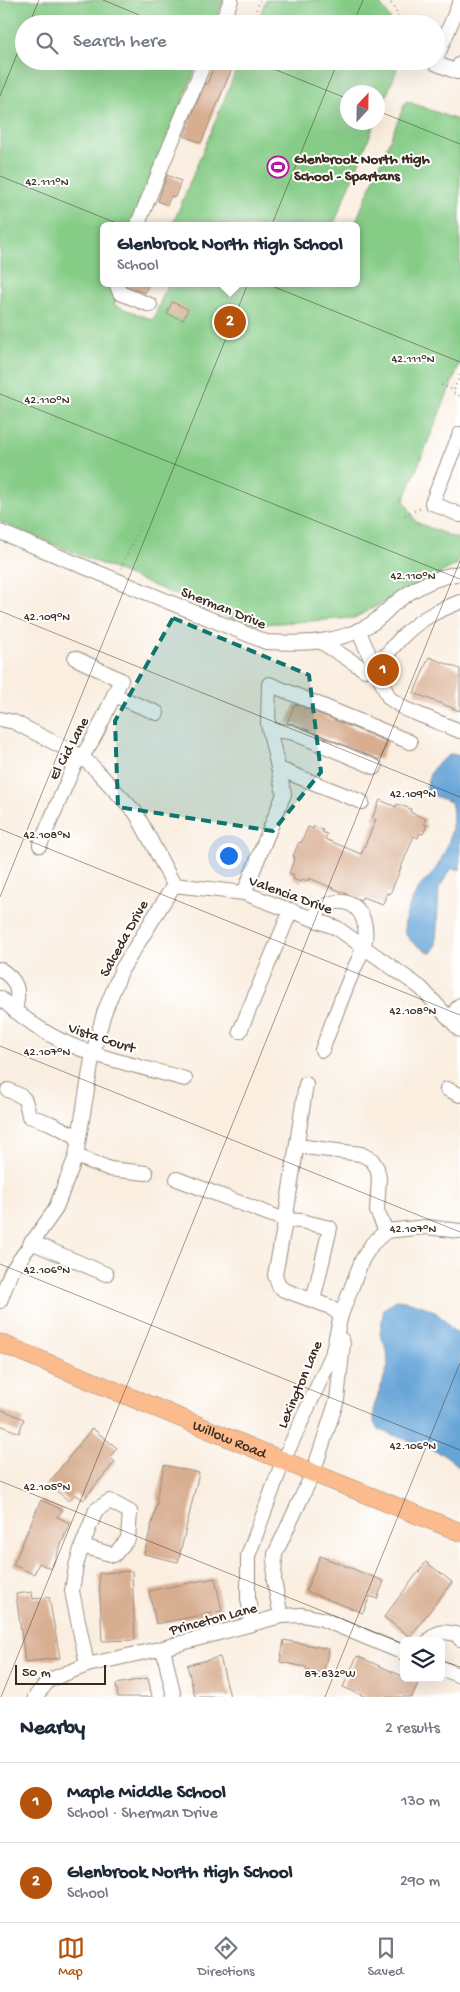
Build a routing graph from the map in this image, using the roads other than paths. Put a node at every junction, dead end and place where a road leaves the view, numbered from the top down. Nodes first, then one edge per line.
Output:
1 (232, 0) edge
2 (460, 2) edge
3 (225, 15) edge
4 (445, 38) edge
5 (460, 64) edge
6 (445, 67) edge
7 (201, 70) edge
8 (140, 222) edge
9 (118, 287) edge
10 (150, 305) dead end
11 (460, 434) edge
12 (460, 515) edge
13 (0, 532) edge
14 (460, 573) edge
15 (460, 602) edge
16 (358, 630) junction
17 (320, 641) junction
18 (75, 658) dead end
19 (374, 666) junction
20 (114, 695) junction
21 (157, 712) dead end
22 (0, 719) edge
23 (270, 730) junction
24 (460, 731) edge
25 (410, 742) dead end
26 (82, 757) junction
27 (375, 768) dead end
28 (279, 769) junction
29 (362, 802) dead end
30 (40, 845) dead end
31 (174, 885) junction
32 (244, 893) junction
33 (291, 910) junction
34 (312, 918) junction
35 (364, 946) junction
36 (0, 969) edge
37 (0, 998) edge
38 (460, 1005) edge
39 (15, 1011) junction
40 (459, 1029) edge
41 (240, 1031) dead end
42 (322, 1050) dead end
43 (93, 1053) junction
44 (185, 1079) dead end
45 (306, 1084) dead end
46 (447, 1089) dead end
47 (8, 1090) dead end
48 (460, 1095) edge
49 (78, 1137) junction
50 (297, 1146) junction
51 (76, 1156) junction
52 (146, 1173) dead end
53 (177, 1179) dead end
54 (285, 1220) junction
55 (386, 1231) junction
56 (460, 1231) edge
57 (31, 1242) junction
58 (106, 1274) dead end
59 (0, 1301) edge
60 (314, 1301) junction
61 (341, 1315) junction
62 (338, 1329) junction
63 (0, 1343) edge
64 (320, 1384) junction
65 (338, 1390) junction
66 (284, 1461) junction
67 (313, 1474) junction
68 (460, 1532) edge
69 (82, 1546) dead end
70 (281, 1616) junction
71 (253, 1623) junction
72 (432, 1637) edge
73 (460, 1638) edge
74 (163, 1648) junction
75 (400, 1651) edge
76 (87, 1665) junction
77 (445, 1670) edge
78 (460, 1676) edge
79 (35, 1697) edge
80 (174, 1697) edge

1 - 3 street
2 - 4 street
5 - 6 street
7 - 8 street
9 - 10 street
11 - 12 street
13 - 17 street, Sherman Drive
14 - 16 street, Sherman Drive
15 - 19 street
16 - 17 street, Sherman Drive
16 - 19 street
17 - 19 street
18 - 20 street, El Cid Lane
19 - 24 street
20 - 21 street
20 - 26 street, El Cid Lane
22 - 26 street
23 - 25 street
23 - 27 street
23 - 28 street
26 - 30 street, El Cid Lane
26 - 31 street
28 - 29 street
28 - 32 street
31 - 32 street, Valencia Drive
31 - 43 street, Salceda Drive
32 - 33 street, Valencia Drive
33 - 34 street, Valencia Drive
33 - 41 street
34 - 35 street, Valencia Drive
34 - 35 street
35 - 40 street, Valencia Drive
35 - 42 street
36 - 39 street
37 - 39 street, Vista Court
38 - 40 street
39 - 43 street, Vista Court
43 - 44 street, Vista Court
43 - 49 street, Salceda Drive
45 - 50 street
46 - 48 street
47 - 49 street
49 - 51 street, Salceda Drive
50 - 54 street
50 - 55 street
51 - 52 street
51 - 57 street, Salceda Drive
53 - 54 street
54 - 60 street
54 - 60 street
55 - 56 street
55 - 61 street, Lexington Lane
57 - 58 street
57 - 59 street, Salceda Drive
60 - 61 street
61 - 62 street, Lexington Lane
62 - 64 street, Lexington Lane
62 - 65 street, Lexington Lane
63 - 66 main road, Willow Road
64 - 65 street
64 - 66 street, Lexington Lane
65 - 67 street, Lexington Lane
66 - 67 main road, Willow Road
66 - 71 street, Lexington Lane
67 - 68 main road, Willow Road
67 - 70 street, Lexington Lane
69 - 76 street
70 - 71 street, Princeton Lane
70 - 75 street, Princeton Lane
71 - 74 street, Princeton Lane
72 - 73 street
74 - 76 street, Princeton Lane
74 - 80 street
76 - 79 street, Princeton Lane
77 - 78 street

